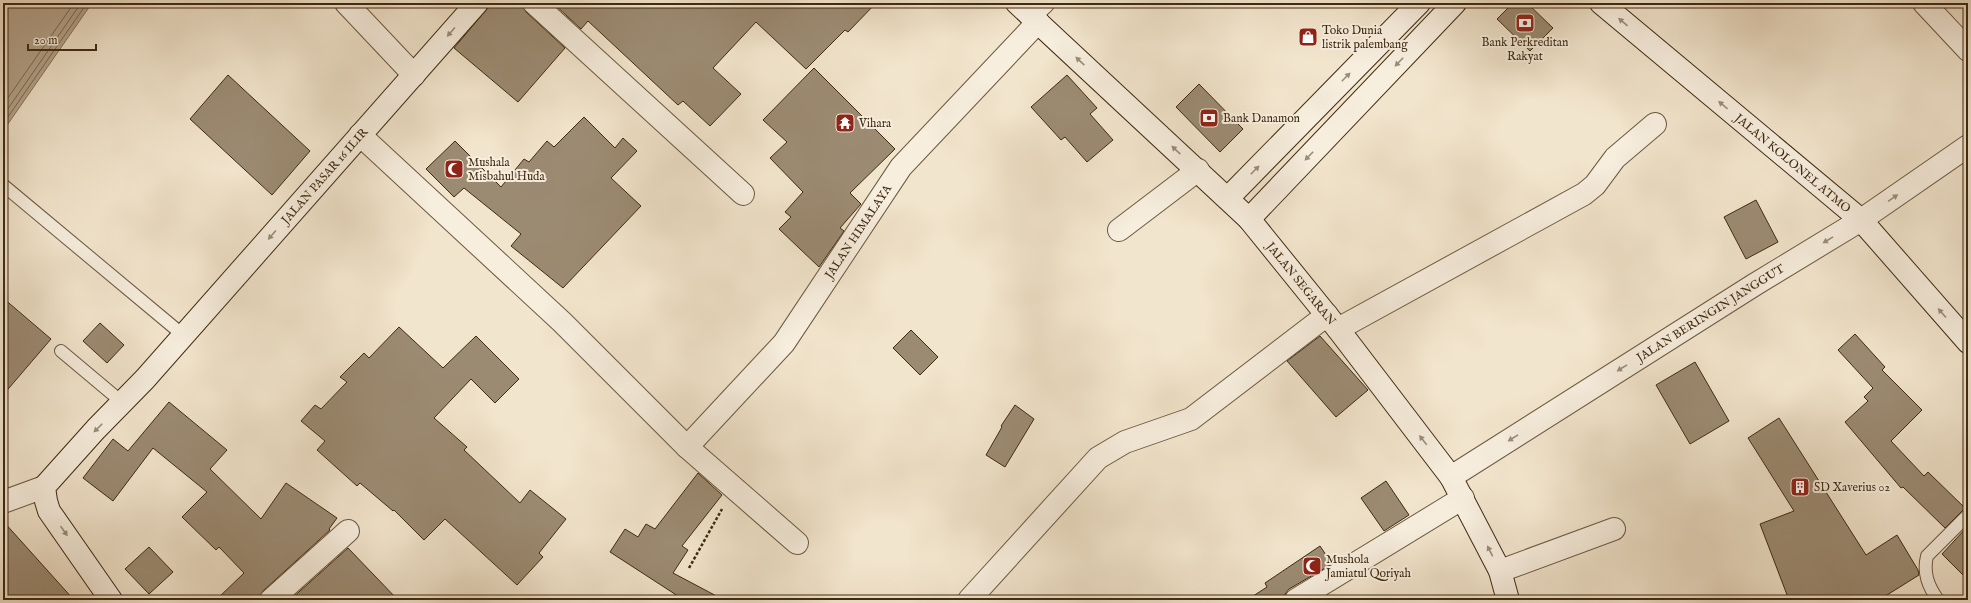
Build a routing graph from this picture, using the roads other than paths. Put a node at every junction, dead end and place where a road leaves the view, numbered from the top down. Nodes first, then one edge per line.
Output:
1 (346, 3) edge
2 (534, 3) edge
3 (1419, 3) edge
4 (1455, 3) edge
5 (1601, 3) edge
6 (1924, 3) edge
7 (469, 6) edge
8 (1032, 11) edge
9 (1400, 23) junction
10 (1421, 39) junction
11 (1968, 50) edge
12 (414, 75) junction
13 (1330, 94) junction
14 (1349, 114) junction
15 (1655, 124) dead end
16 (360, 135) junction
17 (1968, 146) edge
18 (1198, 170) junction
19 (3, 185) edge
20 (743, 194) dead end
21 (1228, 198) junction
22 (1249, 219) junction
23 (1861, 220) junction
24 (1119, 230) dead end
25 (1332, 322) junction
26 (177, 342) junction
27 (1968, 342) edge
28 (61, 351) dead end
29 (123, 404) junction
30 (687, 447) junction
31 (1451, 477) junction
32 (44, 487) junction
33 (1463, 498) junction
34 (3, 502) edge
35 (1968, 515) edge
36 (1614, 529) dead end
37 (348, 531) dead end
38 (797, 543) dead end
39 (1500, 570) junction
40 (111, 600) edge
41 (271, 600) edge
42 (969, 600) edge
43 (1296, 600) edge
44 (1508, 600) edge
45 (1938, 600) edge

1 - 12 street
2 - 20 street
3 - 9 street
4 - 10 street
23 -> 5 street, JALAN KOLONEL ATMO
6 - 11 street
7 -> 12 street, JALAN PASAR 16 ILIR
18 -> 8 street, JALAN SEGARAN
8 - 30 street, JALAN HIMALAYA
9 - 10 street
13 -> 9 street
10 -> 14 street
12 - 16 street, JALAN PASAR 16 ILIR
13 - 14 street
21 -> 13 street
14 -> 22 street
15 - 25 street
16 -> 26 street, JALAN PASAR 16 ILIR
16 - 30 street
23 -> 17 street, JALAN BERINGIN JANGGUT
18 - 21 street, JALAN SEGARAN
18 - 24 street
19 - 26 lane
21 - 22 street, JALAN SEGARAN
22 - 25 street, JALAN SEGARAN
27 -> 23 street, JALAN KOLONEL ATMO
23 -> 31 street, JALAN BERINGIN JANGGUT
31 -> 25 street, JALAN SEGARAN
25 - 42 street
26 - 29 street, JALAN PASAR 16 ILIR
28 - 29 lane
29 -> 32 street, JALAN PASAR 16 ILIR
30 - 38 street
31 - 33 street, JALAN SEGARAN
32 - 34 street
32 -> 40 street
39 -> 33 street, JALAN SEGARAN
33 - 43 street
35 - 45 lane
36 - 39 street
37 - 41 street
39 - 44 street, JALAN SEGARAN

